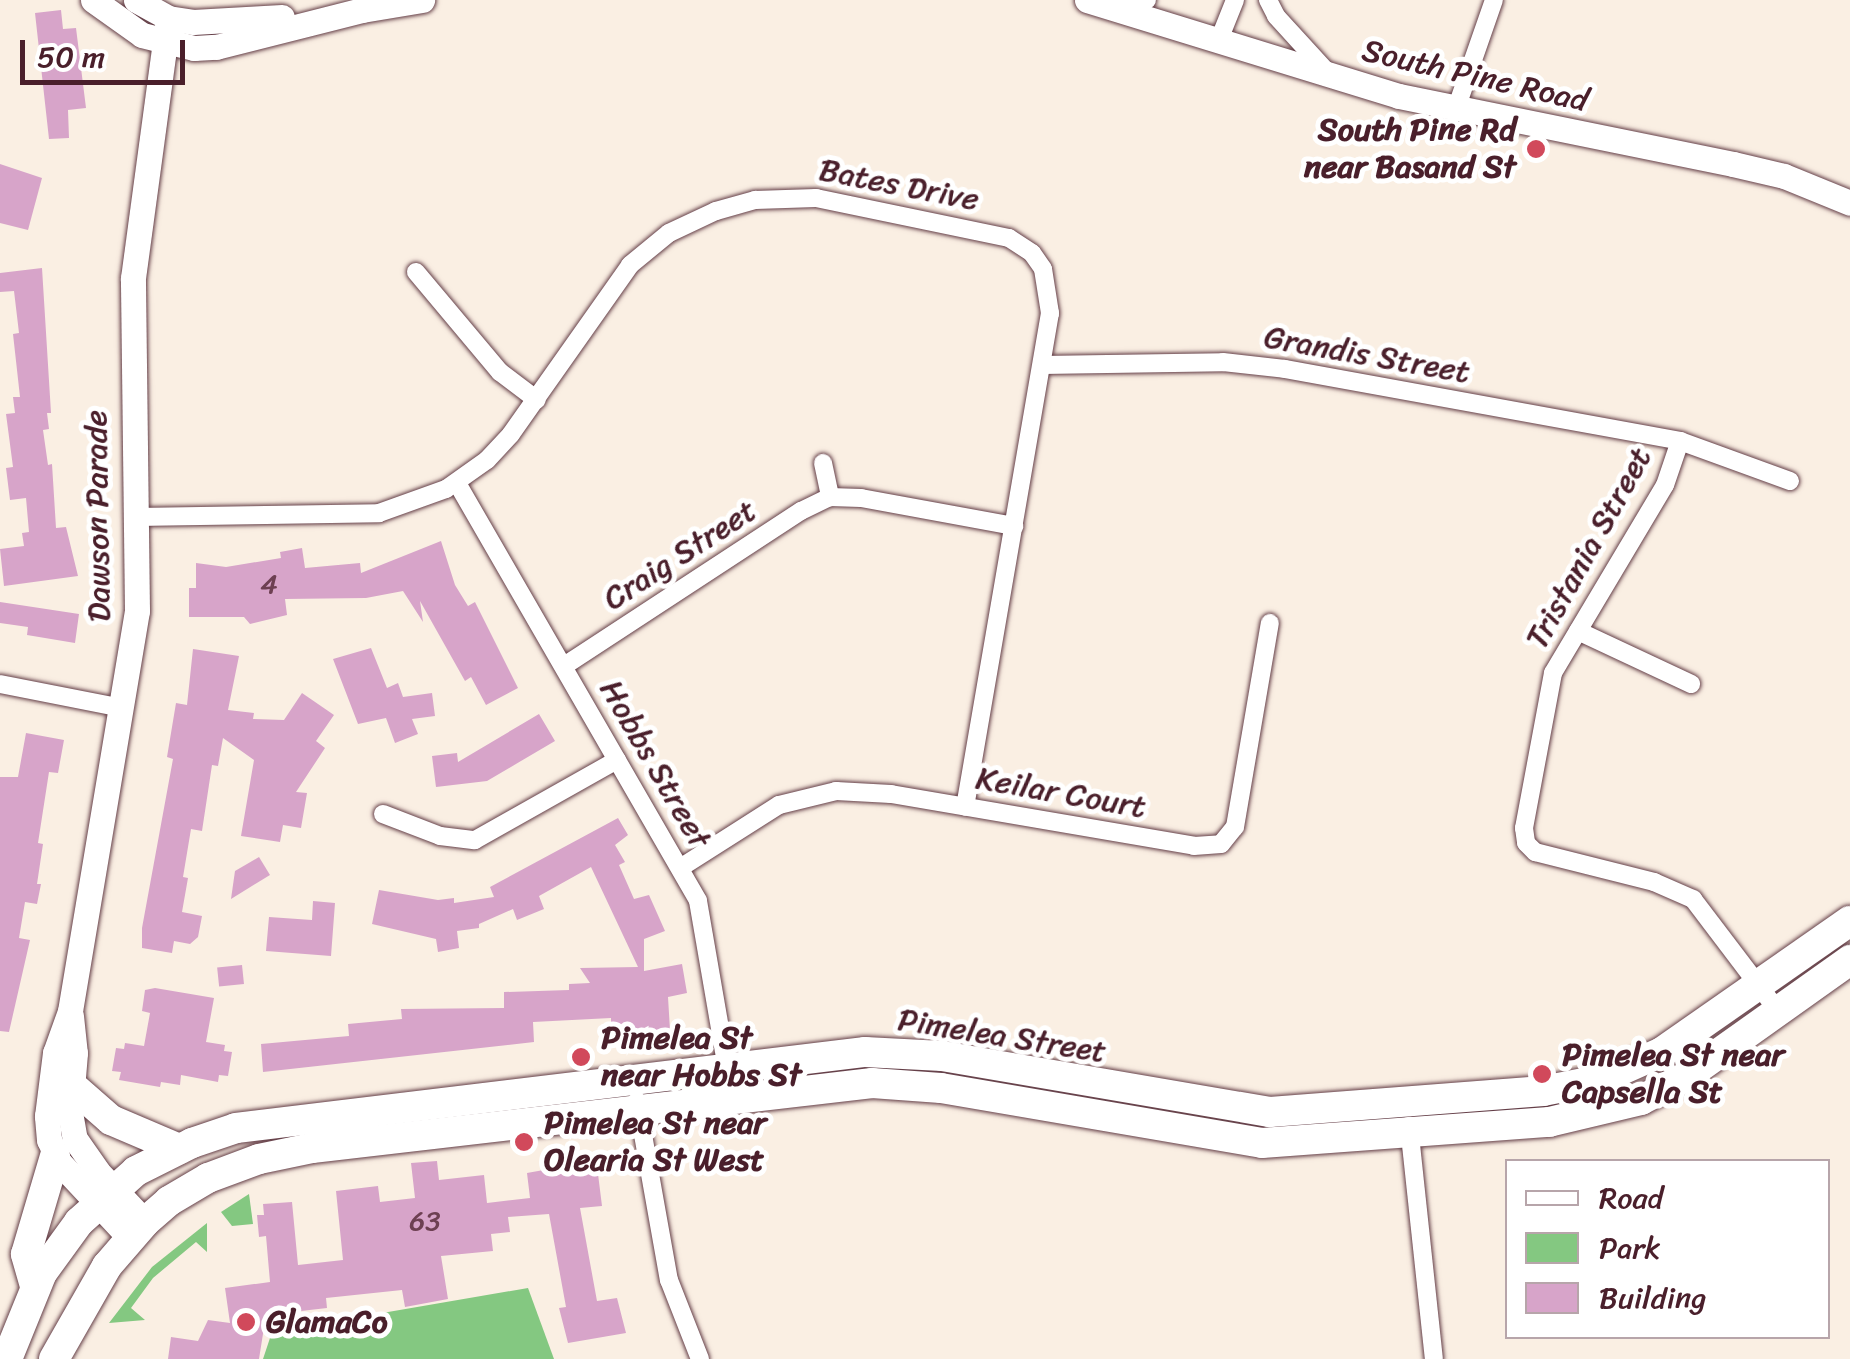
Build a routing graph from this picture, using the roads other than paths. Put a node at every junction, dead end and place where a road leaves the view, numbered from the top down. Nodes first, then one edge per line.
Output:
1 (93, 0) edge
2 (136, 0) edge
3 (422, 0) edge
4 (1147, 0) edge
5 (1235, 0) edge
6 (1268, 0) edge
7 (1494, 0) edge
8 (1089, 1) edge
9 (166, 31) junction
10 (1219, 40) junction
11 (1330, 75) junction
12 (1456, 109) junction
13 (1850, 204) edge
14 (416, 272) dead end
15 (1042, 366) junction
16 (537, 400) junction
17 (1680, 441) junction
18 (823, 462) dead end
19 (1790, 481) dead end
20 (456, 483) junction
21 (830, 498) junction
22 (136, 517) junction
23 (1014, 526) junction
24 (1270, 622) dead end
25 (1578, 631) junction
26 (564, 666) junction
27 (0, 684) edge
28 (1691, 684) dead end
29 (122, 708) junction
30 (617, 760) junction
31 (964, 807) junction
32 (383, 814) dead end
33 (680, 868) junction
34 (1850, 921) edge
35 (1850, 960) edge
36 (1769, 998) junction
37 (70, 1011) junction
38 (727, 1070) junction
39 (634, 1081) junction
40 (71, 1086) junction
41 (733, 1101) junction
42 (1407, 1104) junction
43 (639, 1113) junction
44 (1410, 1135) junction
45 (179, 1149) junction
46 (55, 1156) junction
47 (104, 1197) junction
48 (138, 1230) junction
49 (35, 1286) junction
50 (7, 1359) edge
51 (54, 1359) edge
52 (700, 1359) edge
53 (1434, 1359) edge

1 - 9 street
2 - 9 street
3 - 9 street
4 - 8 street
5 - 10 street
6 - 11 street
7 - 12 street
8 - 10 street, South Pine Road
9 - 22 street, Dawson Parade
10 - 11 street, South Pine Road
11 - 12 street, South Pine Road
12 - 13 street, South Pine Road
14 - 16 street
15 - 16 street, Bates Drive
15 - 17 street, Grandis Street
15 - 23 street, Bates Drive
16 - 20 street, Bates Drive
17 - 19 street, Grandis Street
17 - 25 street, Tristania Street
18 - 21 street
20 - 22 street, Bates Drive
20 - 26 street, Hobbs Street
21 - 23 street
21 - 26 street, Craig Street
22 - 29 street, Dawson Parade
23 - 31 street, Bates Drive
24 - 31 street, Keilar Court
25 - 28 street
25 - 36 street, Tristania Street
26 - 30 street, Hobbs Street
27 - 29 street
29 - 37 street, Dawson Parade
30 - 32 street
30 - 33 street, Hobbs Street
31 - 33 street, Keilar Court
33 - 38 street, Hobbs Street
34 - 36 main road, Pimelea Street
35 - 36 main road, Pimelea Street
36 - 42 main road, Pimelea Street
36 - 44 main road, Pimelea Street
37 - 40 street, Dawson Parade
37 - 46 street, Dawson Parade
38 - 39 main road, Pimelea Street
38 - 41 street, Hobbs Street
38 - 42 main road, Pimelea Street
39 - 43 street
39 - 45 main road, Pimelea Street
40 - 45 main road
40 - 47 street, Dawson Parade
41 - 43 main road, Pimelea Street
41 - 44 main road, Pimelea Street
42 - 44 street
43 - 48 main road, Pimelea Street
43 - 52 street
44 - 53 street
45 - 47 main road, Pimelea Street
46 - 47 street, Dawson Parade
46 - 49 main road
47 - 48 street, Dawson Parade
47 - 49 main road
48 - 51 main road
49 - 50 main road

